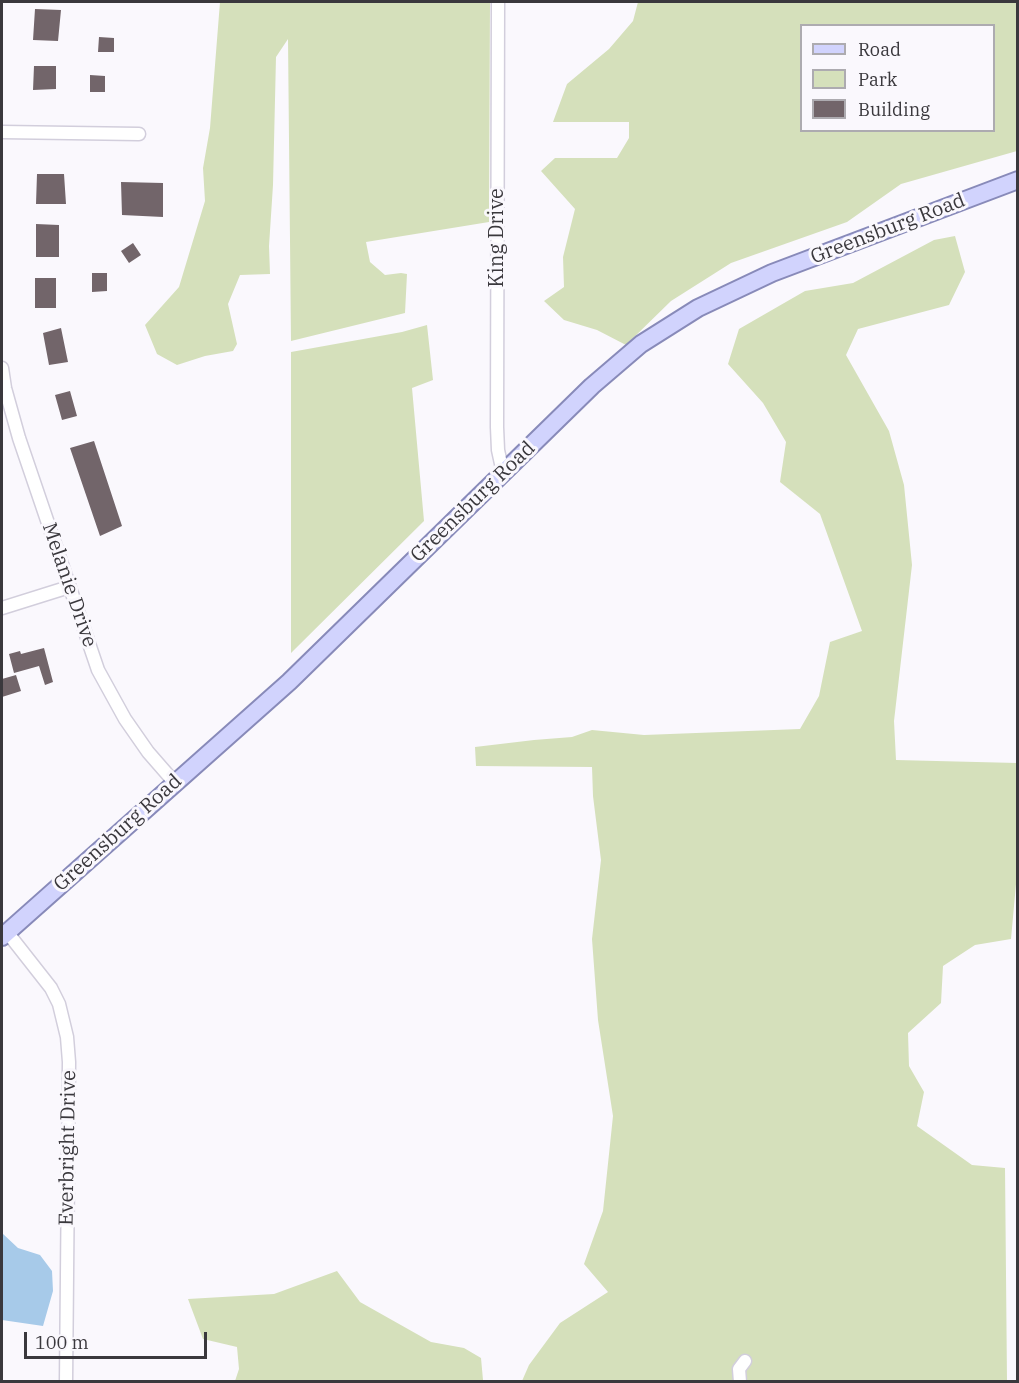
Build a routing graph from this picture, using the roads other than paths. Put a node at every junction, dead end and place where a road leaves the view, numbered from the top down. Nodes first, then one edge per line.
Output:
1 (498, 2) edge
2 (2, 132) edge
3 (139, 134) dead end
4 (1017, 180) edge
5 (2, 368) edge
6 (503, 473) junction
7 (69, 587) junction
8 (2, 608) edge
9 (175, 783) junction
10 (4, 934) edge
11 (745, 1360) dead end
12 (66, 1382) edge
13 (740, 1382) edge

1 - 6 street, King Drive
2 - 3 street
4 - 6 main road, Greensburg Road
5 - 7 street, Melanie Drive
6 - 9 main road, Greensburg Road
7 - 8 street
7 - 9 street, Melanie Drive
9 - 10 main road, Greensburg Road
10 - 12 street, Everbright Drive
11 - 13 street

